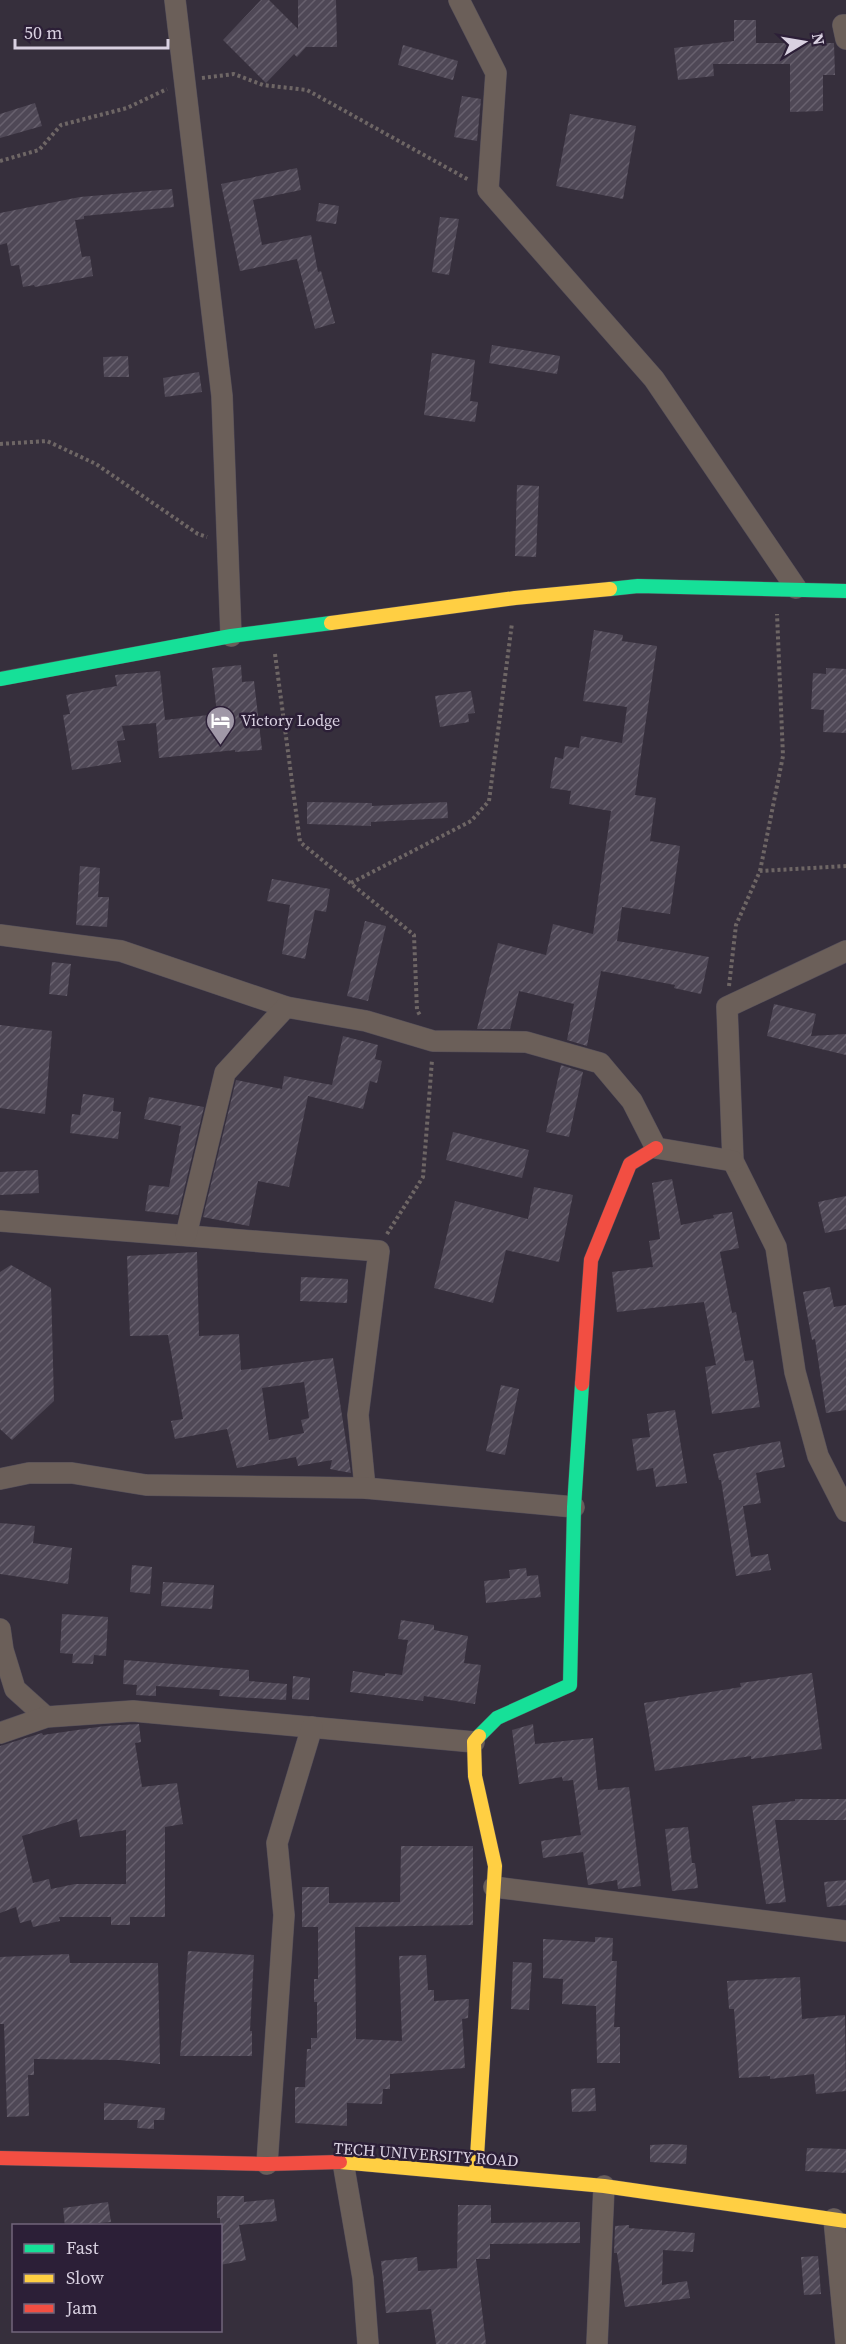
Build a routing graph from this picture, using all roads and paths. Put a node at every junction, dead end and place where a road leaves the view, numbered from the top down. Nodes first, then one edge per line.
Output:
1 (176, 0) edge
2 (459, 0) edge
3 (846, 25) edge
4 (846, 39) edge
5 (185, 81) junction
6 (0, 161) edge
7 (488, 190) junction
8 (0, 444) edge
9 (228, 542) junction
10 (786, 588) junction
11 (846, 591) edge
12 (515, 598) junction
13 (272, 631) junction
14 (231, 636) junction
15 (0, 679) edge
16 (846, 866) edge
17 (760, 871) junction
18 (351, 883) junction
19 (0, 935) edge
20 (846, 951) edge
21 (286, 1007) junction
22 (727, 1007) junction
23 (433, 1041) junction
24 (656, 1148) junction
25 (733, 1161) junction
26 (0, 1221) edge
27 (186, 1235) junction
28 (379, 1251) junction
29 (0, 1479) edge
30 (365, 1488) junction
31 (574, 1507) junction
32 (846, 1511) edge
33 (0, 1629) edge
34 (46, 1717) junction
35 (312, 1727) junction
36 (0, 1733) edge
37 (474, 1742) junction
38 (494, 1887) junction
39 (846, 1931) edge
40 (0, 2158) edge
41 (343, 2162) junction
42 (267, 2164) junction
43 (476, 2173) junction
44 (604, 2186) junction
45 (840, 2220) edge
46 (368, 2344) edge
47 (597, 2344) edge
48 (846, 2344) edge

1 - 5 street
2 - 7 street
3 - 4 street
5 - 6 path
5 - 7 path
5 - 9 street
7 - 10 street
8 - 9 path
9 - 14 street
10 - 11 street
10 - 12 street
10 - 17 path
12 - 13 street
12 - 18 path
13 - 14 street
13 - 18 path
14 - 15 street
16 - 17 path
17 - 22 path
18 - 23 path
19 - 21 street
20 - 22 street
21 - 23 street
21 - 27 street
22 - 25 street
23 - 24 street
23 - 28 path
24 - 25 street
24 - 31 street
25 - 32 street
26 - 27 street
27 - 28 street
28 - 30 street
29 - 30 street
30 - 31 street
31 - 37 street
33 - 34 street
34 - 35 street
34 - 36 street
35 - 37 street
35 - 42 street
37 - 38 street
38 - 39 street
38 - 43 street
40 - 42 street, TECH UNIVERSITY ROAD
41 - 42 street, TECH UNIVERSITY ROAD
41 - 43 street, TECH UNIVERSITY ROAD
41 - 46 street
43 - 44 street, TECH UNIVERSITY ROAD
44 - 45 street, TECH UNIVERSITY ROAD
44 - 47 street
45 - 48 street

